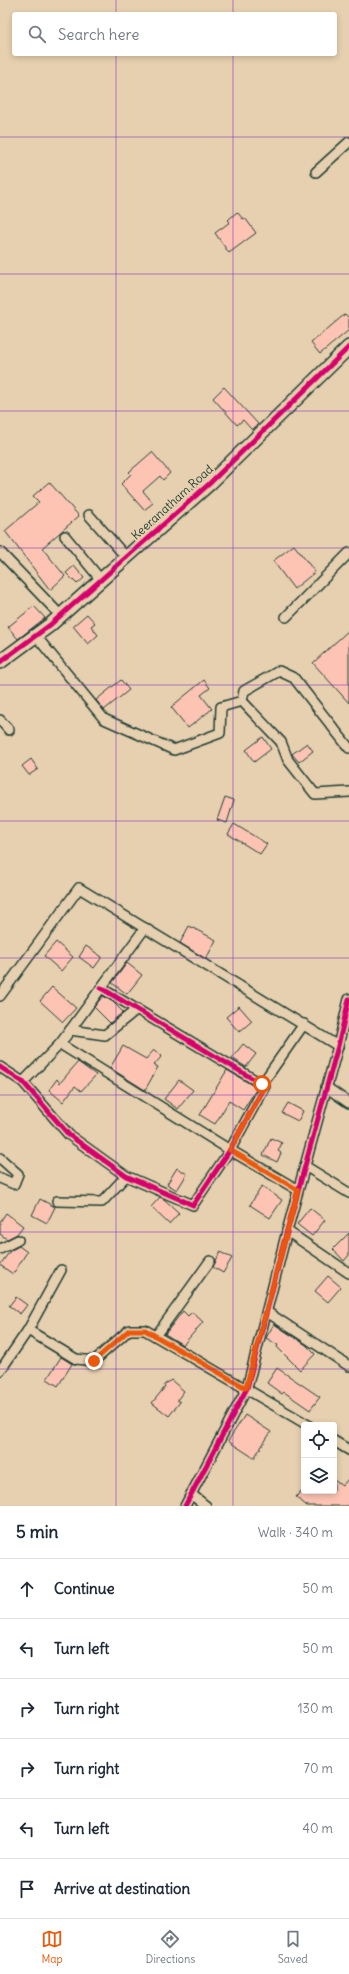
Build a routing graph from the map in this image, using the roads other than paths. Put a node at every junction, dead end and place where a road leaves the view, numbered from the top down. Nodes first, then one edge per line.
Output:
1 (349, 142) edge
2 (316, 172) dead end
3 (349, 346) edge
4 (89, 515) dead end
5 (65, 536) dead end
6 (0, 552) edge
7 (349, 553) edge
8 (126, 557) junction
9 (101, 580) junction
10 (61, 616) junction
11 (286, 617) dead end
12 (36, 636) junction
13 (0, 662) edge
14 (242, 701) junction
15 (0, 720) edge
16 (9, 730) dead end
17 (349, 748) edge
18 (349, 792) edge
19 (145, 928) junction
20 (101, 988) junction
21 (0, 996) edge
22 (349, 999) edge
23 (137, 1009) junction
24 (304, 1024) junction
25 (70, 1030) junction
26 (60, 1044) junction
27 (338, 1046) junction
28 (0, 1067) edge
29 (22, 1082) junction
30 (262, 1084) junction
31 (326, 1087) junction
32 (349, 1103) edge
33 (230, 1150) junction
34 (0, 1158) edge
35 (305, 1166) junction
36 (126, 1176) junction
37 (0, 1178) edge
38 (298, 1190) junction
39 (349, 1193) edge
40 (57, 1201) dead end
41 (287, 1231) junction
42 (18, 1240) dead end
43 (0, 1249) edge
44 (210, 1261) dead end
45 (61, 1270) dead end
46 (349, 1273) edge
47 (267, 1312) junction
48 (28, 1330) junction
49 (156, 1336) junction
50 (349, 1366) edge
51 (0, 1371) edge
52 (246, 1388) junction
53 (303, 1422) edge
54 (337, 1443) edge
55 (349, 1450) edge
56 (191, 1494) junction
57 (185, 1506) edge
58 (206, 1506) edge

1 - 2 street
3 - 8 street, Keeranatham Road
4 - 8 street
5 - 9 street
6 - 10 street
7 - 11 street
8 - 9 street, Keeranatham Road
9 - 10 street, Keeranatham Road
10 - 12 street, Keeranatham Road
12 - 13 street, Keeranatham Road
12 - 14 street
14 - 17 street
14 - 18 street
15 - 16 street
19 - 20 street
19 - 21 street
19 - 24 street
20 - 23 street
20 - 25 street
22 - 27 street
23 - 25 street
23 - 30 street
24 - 27 street
24 - 30 street
25 - 26 street
26 - 29 street
26 - 33 street
27 - 31 street
28 - 29 street
29 - 36 street
30 - 33 street
31 - 32 street
31 - 35 street
33 - 36 street
33 - 38 street
34 - 37 street
35 - 38 street
35 - 39 street
36 - 40 street
38 - 41 street
41 - 46 street
41 - 47 street
42 - 43 street
44 - 49 street
45 - 48 street
47 - 50 street
47 - 52 street
48 - 49 street
48 - 51 street
49 - 52 street
52 - 53 street
52 - 56 street
54 - 55 street
56 - 57 street
56 - 58 street

